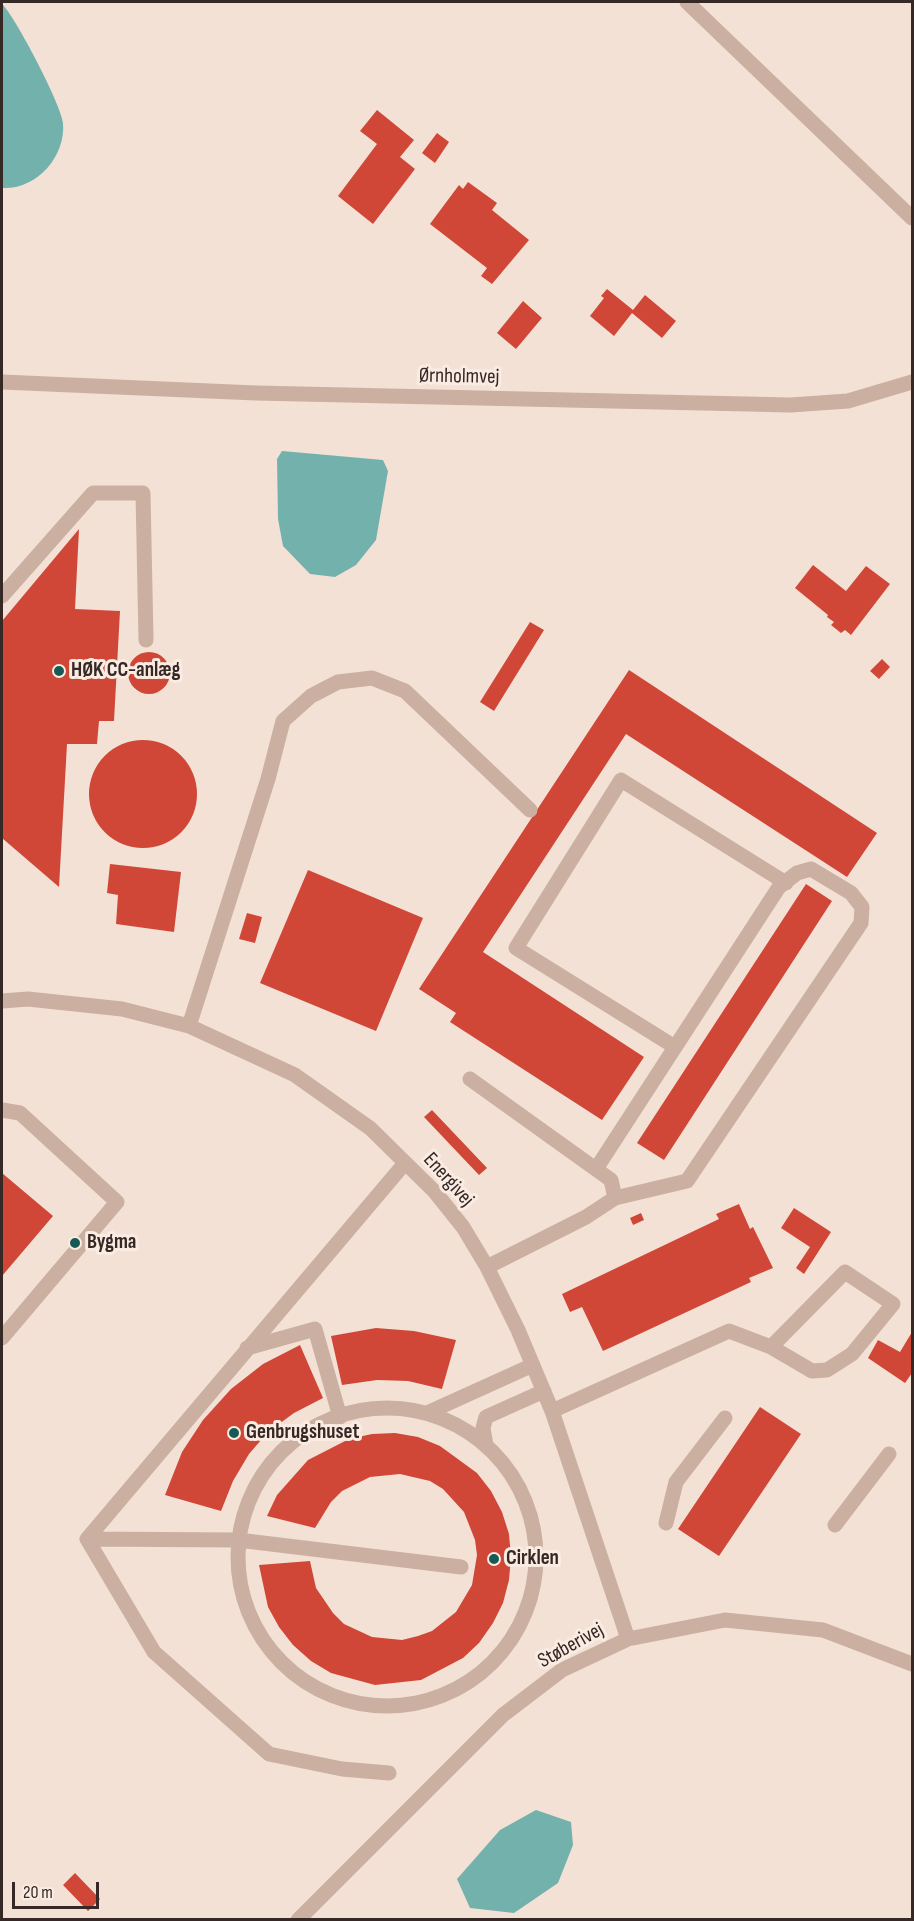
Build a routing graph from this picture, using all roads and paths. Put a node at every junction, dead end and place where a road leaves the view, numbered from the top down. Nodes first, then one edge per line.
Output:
1 (687, 2) edge
2 (912, 218) edge
3 (2, 382) edge
4 (912, 382) edge
5 (2, 596) edge
6 (146, 640) dead end
7 (530, 810) dead end
8 (786, 883) junction
9 (2, 1001) edge
10 (189, 1026) junction
11 (675, 1047) junction
12 (470, 1079) dead end
13 (2, 1110) edge
14 (405, 1163) junction
15 (596, 1169) junction
16 (615, 1198) junction
17 (487, 1267) junction
18 (2, 1338) edge
19 (771, 1347) junction
20 (247, 1348) junction
21 (533, 1365) junction
22 (544, 1391) junction
23 (552, 1411) junction
24 (427, 1413) junction
25 (340, 1417) junction
26 (725, 1418) dead end
27 (486, 1445) junction
28 (889, 1454) dead end
29 (666, 1523) dead end
30 (835, 1525) dead end
31 (87, 1539) junction
32 (238, 1540) junction
33 (461, 1567) dead end
34 (628, 1639) junction
35 (912, 1664) edge
36 (389, 1773) dead end
37 (298, 1920) edge

1 - 2 street
3 - 4 street, Ørnholmvej
5 - 6 street
7 - 10 street
8 - 11 street
8 - 11 street
8 - 16 street
9 - 10 street, Energivej
10 - 14 street, Energivej
11 - 15 street
12 - 15 street
13 - 18 street
14 - 17 street, Energivej
14 - 20 street
15 - 16 street
16 - 17 street
17 - 21 street, Energivej
19 - 19 street
19 - 23 street
20 - 25 street
20 - 31 street
21 - 22 street, Energivej
21 - 24 street
22 - 23 street, Energivej
22 - 27 street
23 - 34 street, Energivej
24 - 25 street
24 - 27 street
25 - 32 street
26 - 29 street
27 - 32 street
28 - 30 street
31 - 32 street
31 - 36 street
32 - 33 street
34 - 35 street, Støberivej
34 - 37 street, Støberivej

